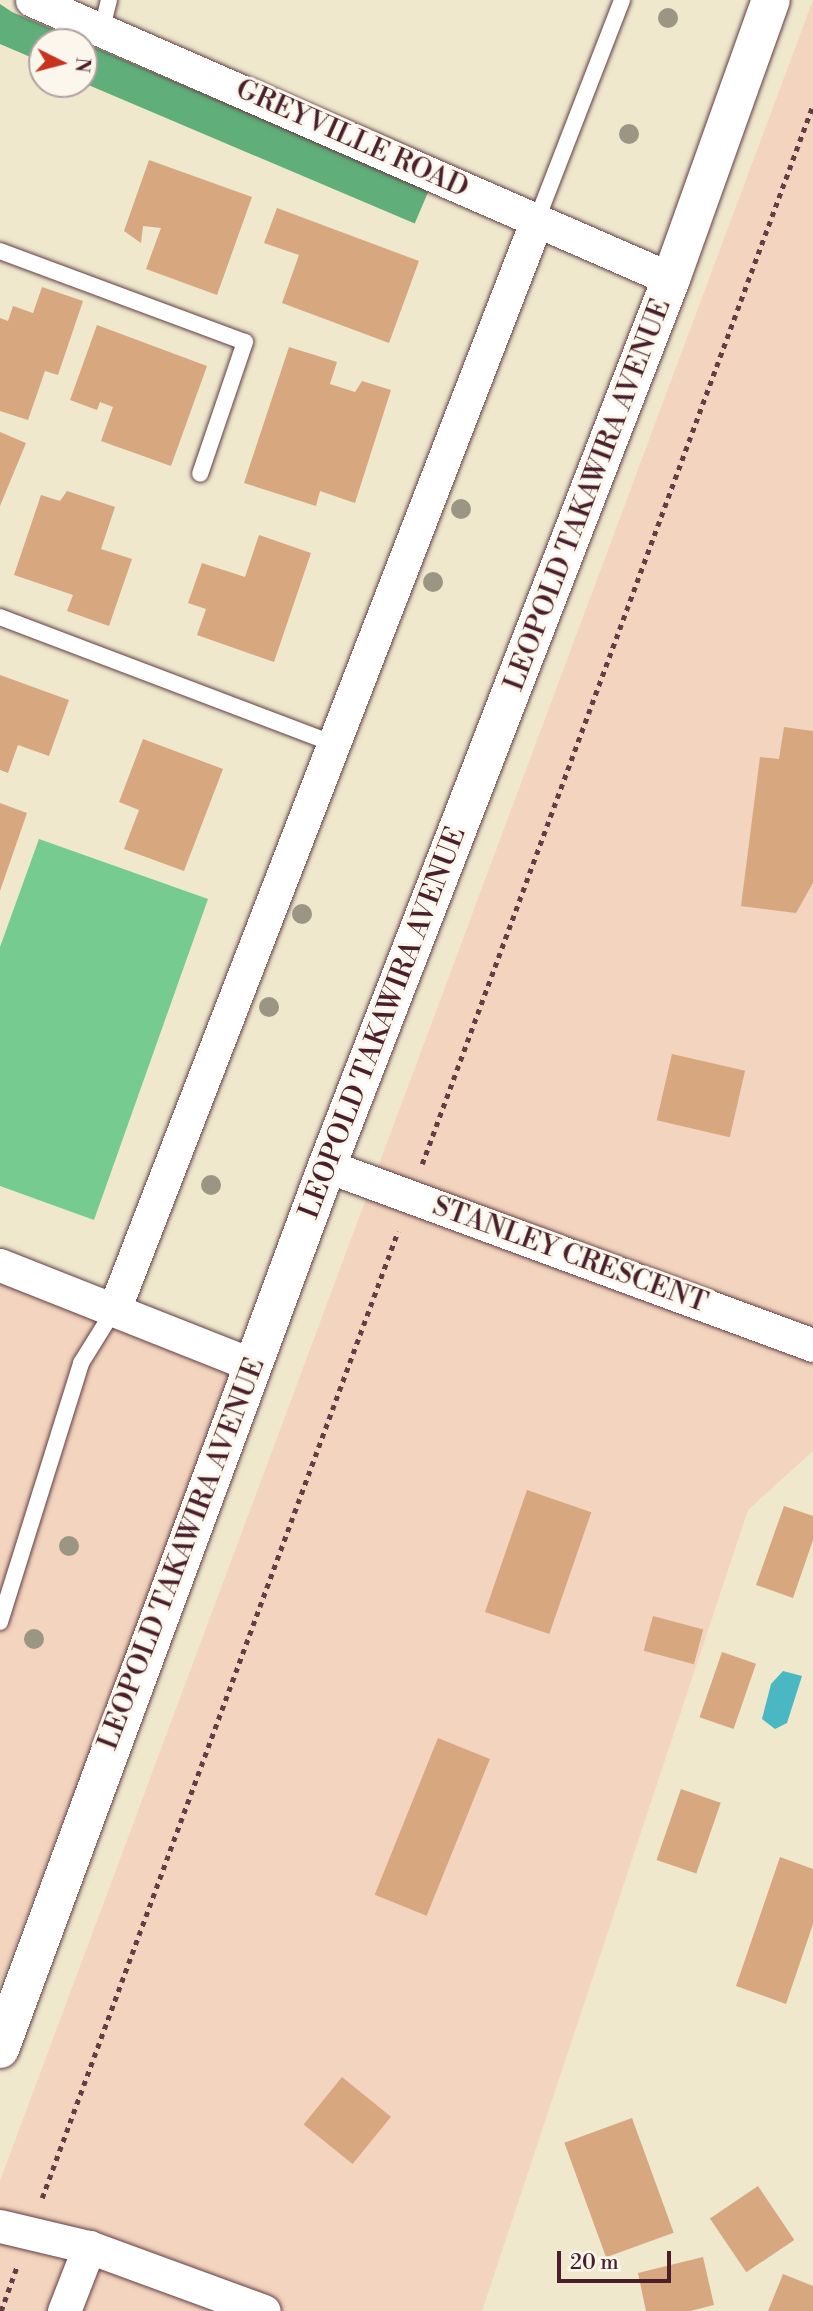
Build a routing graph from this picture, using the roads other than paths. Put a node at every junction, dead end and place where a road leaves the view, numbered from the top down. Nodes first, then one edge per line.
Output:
1 (32, 0) edge
2 (622, 0) edge
3 (771, 0) edge
4 (106, 14) edge
5 (536, 222) junction
6 (0, 251) edge
7 (671, 279) junction
8 (200, 474) dead end
9 (0, 617) edge
10 (335, 744) junction
11 (327, 1166) junction
12 (0, 1265) edge
13 (114, 1310) junction
14 (813, 1345) edge
15 (253, 1365) junction
16 (0, 1622) edge
17 (0, 2049) edge
18 (0, 2226) edge
19 (89, 2248) junction
20 (64, 2311) edge
21 (264, 2311) edge

1 - 4 street, GREYVILLE ROAD
2 - 5 lane
3 - 7 highway, LEOPOLD TAKAWIRA AVENUE
4 - 5 street, GREYVILLE ROAD
5 - 7 street, GREYVILLE ROAD
5 - 10 street
6 - 8 lane
7 - 11 highway, LEOPOLD TAKAWIRA AVENUE
9 - 10 lane
10 - 13 street
11 - 14 street, STANLEY CRESCENT
11 - 15 highway, LEOPOLD TAKAWIRA AVENUE
12 - 13 street
13 - 15 street
13 - 16 lane
15 - 17 highway, LEOPOLD TAKAWIRA AVENUE
18 - 19 street
19 - 20 street
19 - 21 street

